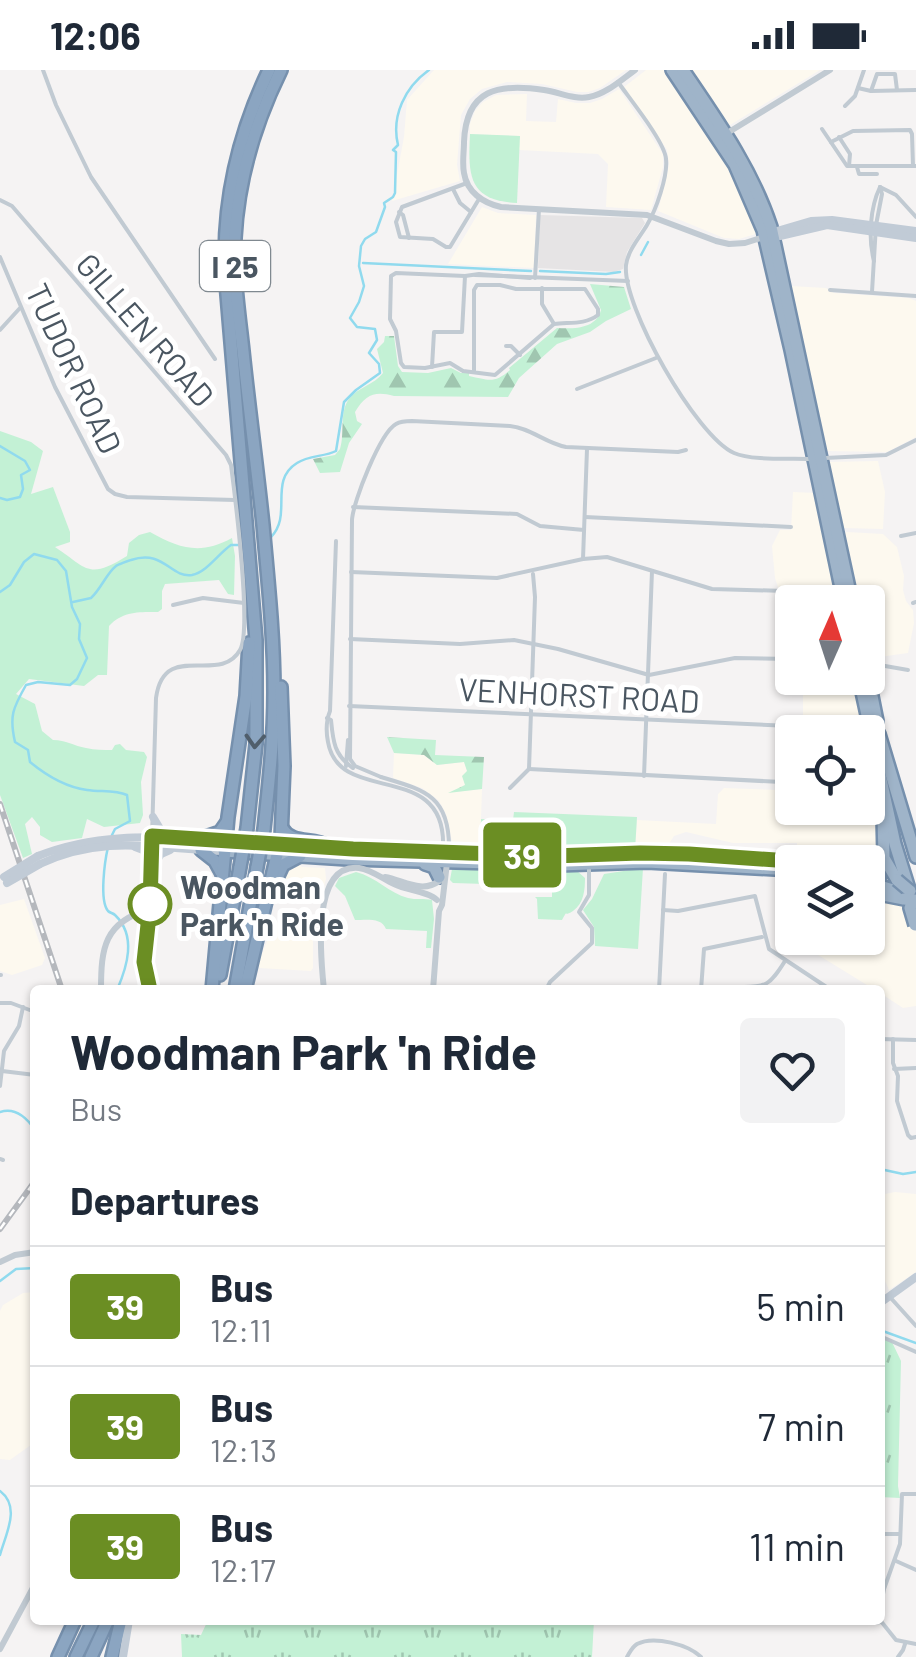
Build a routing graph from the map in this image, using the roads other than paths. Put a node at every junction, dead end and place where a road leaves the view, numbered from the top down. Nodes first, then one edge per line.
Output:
1 (43, 70) edge
2 (269, 70) edge
3 (281, 70) edge
4 (635, 70) edge
5 (672, 70) edge
6 (684, 70) edge
7 (830, 70) edge
8 (864, 70) edge
9 (618, 82) junction
10 (858, 88) junction
11 (896, 90) junction
12 (916, 90) edge
13 (871, 91) junction
14 (845, 106) dead end
15 (822, 129) dead end
16 (723, 136) junction
17 (839, 137) junction
18 (830, 142) junction
19 (848, 166) junction
20 (914, 166) edge
21 (856, 167) junction
22 (876, 174) dead end
23 (468, 184) junction
24 (452, 190) junction
25 (480, 199) junction
26 (0, 200) edge
27 (539, 209) junction
28 (471, 212) junction
29 (652, 216) junction
30 (916, 217) edge
31 (874, 228) junction
32 (916, 235) edge
33 (769, 236) junction
34 (0, 257) edge
35 (465, 276) junction
36 (508, 277) junction
37 (533, 278) junction
38 (628, 281) junction
39 (506, 286) junction
40 (542, 288) junction
41 (830, 290) dead end
42 (872, 292) junction
43 (916, 296) edge
44 (20, 308) junction
45 (554, 324) junction
46 (0, 330) edge
47 (462, 332) junction
48 (474, 332) junction
49 (506, 346) dead end
50 (520, 355) junction
51 (658, 357) junction
52 (215, 359) dead end
53 (432, 367) junction
54 (474, 372) junction
55 (577, 389) dead end
56 (916, 440) edge
57 (587, 448) junction
58 (686, 450) dead end
59 (818, 459) junction
60 (234, 500) junction
61 (353, 506) junction
62 (585, 517) junction
63 (791, 526) dead end
64 (241, 528) junction
65 (584, 530) junction
66 (916, 533) edge
67 (900, 536) dead end
68 (336, 541) dead end
69 (584, 559) junction
70 (246, 565) junction
71 (266, 565) junction
72 (840, 566) junction
73 (652, 570) junction
74 (351, 572) junction
75 (532, 572) junction
76 (846, 585) edge
77 (775, 592) edge
78 (244, 604) junction
79 (173, 605) dead end
80 (350, 639) junction
81 (533, 644) junction
82 (775, 659) edge
83 (885, 666) edge
84 (908, 670) dead end
85 (648, 675) junction
86 (349, 706) junction
87 (530, 714) junction
88 (327, 718) junction
89 (647, 720) junction
90 (775, 725) edge
91 (349, 730) junction
92 (346, 764) junction
93 (885, 765) edge
94 (529, 769) junction
95 (352, 774) junction
96 (644, 776) junction
97 (382, 777) junction
98 (775, 782) edge
99 (510, 788) dead end
100 (885, 788) edge
101 (154, 817) junction
102 (228, 818) junction
103 (883, 825) edge
104 (282, 828) junction
105 (883, 829) junction
106 (172, 837) junction
107 (152, 841) junction
108 (129, 842) junction
109 (201, 844) junction
110 (225, 845) junction
111 (881, 845) edge
112 (328, 846) junction
113 (174, 849) junction
114 (279, 849) junction
115 (624, 854) junction
116 (300, 856) junction
117 (445, 856) junction
118 (916, 857) edge
119 (386, 860) junction
120 (775, 862) edge
121 (589, 864) junction
122 (775, 864) edge
123 (151, 866) junction
124 (222, 874) junction
125 (665, 874) dead end
126 (384, 878) junction
127 (439, 879) junction
128 (3, 882) edge
129 (885, 890) edge
130 (438, 900) junction
131 (910, 902) edge
132 (150, 909) junction
133 (664, 910) junction
134 (439, 911) junction
135 (764, 936) junction
136 (253, 958) junction
137 (785, 962) junction
138 (101, 985) edge
139 (148, 985) edge
140 (214, 985) edge
141 (215, 985) edge
142 (237, 985) edge
143 (246, 985) edge
144 (324, 985) edge
145 (434, 985) edge
146 (548, 985) edge
147 (659, 985) edge
148 (702, 985) edge
149 (765, 985) edge
150 (823, 985) edge
151 (0, 1003) edge
152 (23, 1007) junction
153 (30, 1010) edge
154 (885, 1039) edge
155 (893, 1039) junction
156 (916, 1040) edge
157 (2, 1051) edge
158 (916, 1068) edge
159 (894, 1069) junction
160 (2, 1071) edge
161 (30, 1074) edge
162 (0, 1086) edge
163 (916, 1137) edge
164 (30, 1253) edge
165 (0, 1262) edge
166 (916, 1277) edge
167 (889, 1296) junction
168 (885, 1299) edge
169 (916, 1326) edge
170 (885, 1338) edge
171 (916, 1352) edge
172 (916, 1494) edge
173 (885, 1534) edge
174 (901, 1534) junction
175 (896, 1561) junction
176 (916, 1570) edge
177 (885, 1587) edge
178 (30, 1593) edge
179 (73, 1625) edge
180 (92, 1625) edge
181 (106, 1625) edge
182 (120, 1625) edge
183 (128, 1625) edge
184 (883, 1625) edge
185 (905, 1643) junction
186 (916, 1644) edge
187 (0, 1650) edge
188 (58, 1657) edge
189 (76, 1657) edge
190 (90, 1657) edge
191 (112, 1657) edge
192 (122, 1657) edge
193 (626, 1657) edge
194 (702, 1657) edge
195 (898, 1657) edge

1 - 52 street
2 - 64 highway, I 25
3 - 71 highway, I 25
4 - 9 street
5 - 16 highway
6 - 16 highway
7 - 16 street
8 - 10 street
9 - 23 street
9 - 29 street
10 - 13 street
10 - 14 street
11 - 12 street
11 - 13 street
11 - 13 street
15 - 18 street
16 - 33 highway
17 - 18 street
17 - 19 street
17 - 20 street
18 - 19 street
19 - 21 street
20 - 21 street
21 - 22 street
23 - 24 street
23 - 25 street
24 - 28 street
24 - 28 street
25 - 27 street
25 - 28 street
26 - 60 street, GILLEN ROAD
27 - 29 street
27 - 37 street
29 - 33 street
29 - 38 street
30 - 31 street
31 - 32 main road
31 - 33 main road
31 - 42 street
33 - 59 highway
34 - 44 street, TUDOR ROAD
35 - 36 street
35 - 47 street
35 - 53 street
36 - 37 street
36 - 39 street
37 - 38 street
38 - 51 street
39 - 40 street
39 - 48 street
40 - 45 street
40 - 45 street
41 - 42 street
42 - 43 street
44 - 46 street
44 - 60 street, TUDOR ROAD
45 - 50 street
47 - 48 street
47 - 53 street
48 - 54 street
49 - 50 street
50 - 54 street
51 - 55 street
51 - 59 street
53 - 54 street
56 - 59 street
57 - 58 street
57 - 61 street
57 - 62 street
59 - 72 highway
59 - 72 highway
60 - 64 street, GILLEN ROAD
61 - 65 street
61 - 74 street
62 - 63 street
62 - 65 street
64 - 70 highway, I 25
65 - 69 street
66 - 67 street
68 - 88 street
69 - 73 street
69 - 75 street
70 - 78 street
70 - 102 highway
70 -> 141 highway, I 25, bridge
71 - 104 highway
71 - 142 highway, I 25, bridge
72 - 76 highway
73 - 77 street
73 - 85 street
74 - 75 street
74 - 80 street
75 - 81 street
78 - 79 street
78 - 101 street
80 - 81 street
80 - 86 street
81 - 85 street
81 - 87 street
82 - 85 street
83 - 84 street
85 - 89 street
86 - 87 street, VENHORST ROAD
86 - 91 street
87 - 89 street, VENHORST ROAD
87 - 94 street
88 - 92 street
88 - 95 street
89 - 90 street, VENHORST ROAD
89 - 96 street
91 - 92 street
91 - 97 street
92 - 95 street
92 - 97 street
93 - 118 highway
94 - 96 street
94 - 99 street
95 - 117 street
96 - 98 street
97 - 117 street
100 - 131 highway
101 - 106 main road
101 - 107 street
102 - 109 highway
102 - 110 highway
103 - 105 highway
104 - 112 highway
104 - 114 highway
105 - 111 highway
105 - 131 highway
106 - 107 main road
106 - 109 main road
107 - 108 main road
107 - 113 main road
107 - 123 street
108 - 123 main road
108 - 128 main road, bridge
109 - 110 main road
109 - 113 main road
109 - 124 highway
110 - 114 highway
110 - 124 highway
112 - 114 highway
112 - 117 highway
113 - 123 main road
114 - 116 highway
114 - 136 highway
115 - 117 highway
115 - 120 highway
115 - 121 highway
116 - 119 highway
116 - 136 highway
117 - 119 highway
117 - 121 highway
117 - 127 street
117 - 134 street
119 - 127 highway
121 - 122 highway
121 - 146 street
123 - 132 street
124 - 140 highway
125 - 133 street
126 - 127 street
126 - 130 street
126 - 144 street
127 - 130 street
129 - 131 highway
130 - 134 street
132 - 138 street
132 - 139 street
133 - 135 street
133 - 147 street
134 - 145 street
135 - 137 street
135 - 148 street
136 - 143 highway
137 - 149 street
137 - 150 street
151 - 152 street
152 - 153 street
152 - 157 street
154 - 155 street
155 - 156 street
155 - 159 street
157 - 160 street
158 - 159 street
159 - 163 street
160 - 161 street
160 - 162 street
164 - 165 street
166 - 167 main road
167 - 168 main road
167 - 169 street
170 - 171 street
172 - 174 street
173 - 174 street
174 - 175 street
175 - 176 street
175 - 177 street
178 - 187 street
179 - 188 highway
180 - 189 highway
181 - 190 highway
182 - 191 highway
183 - 192 main road
184 - 185 street
185 - 186 street
185 - 195 street
193 - 194 street

